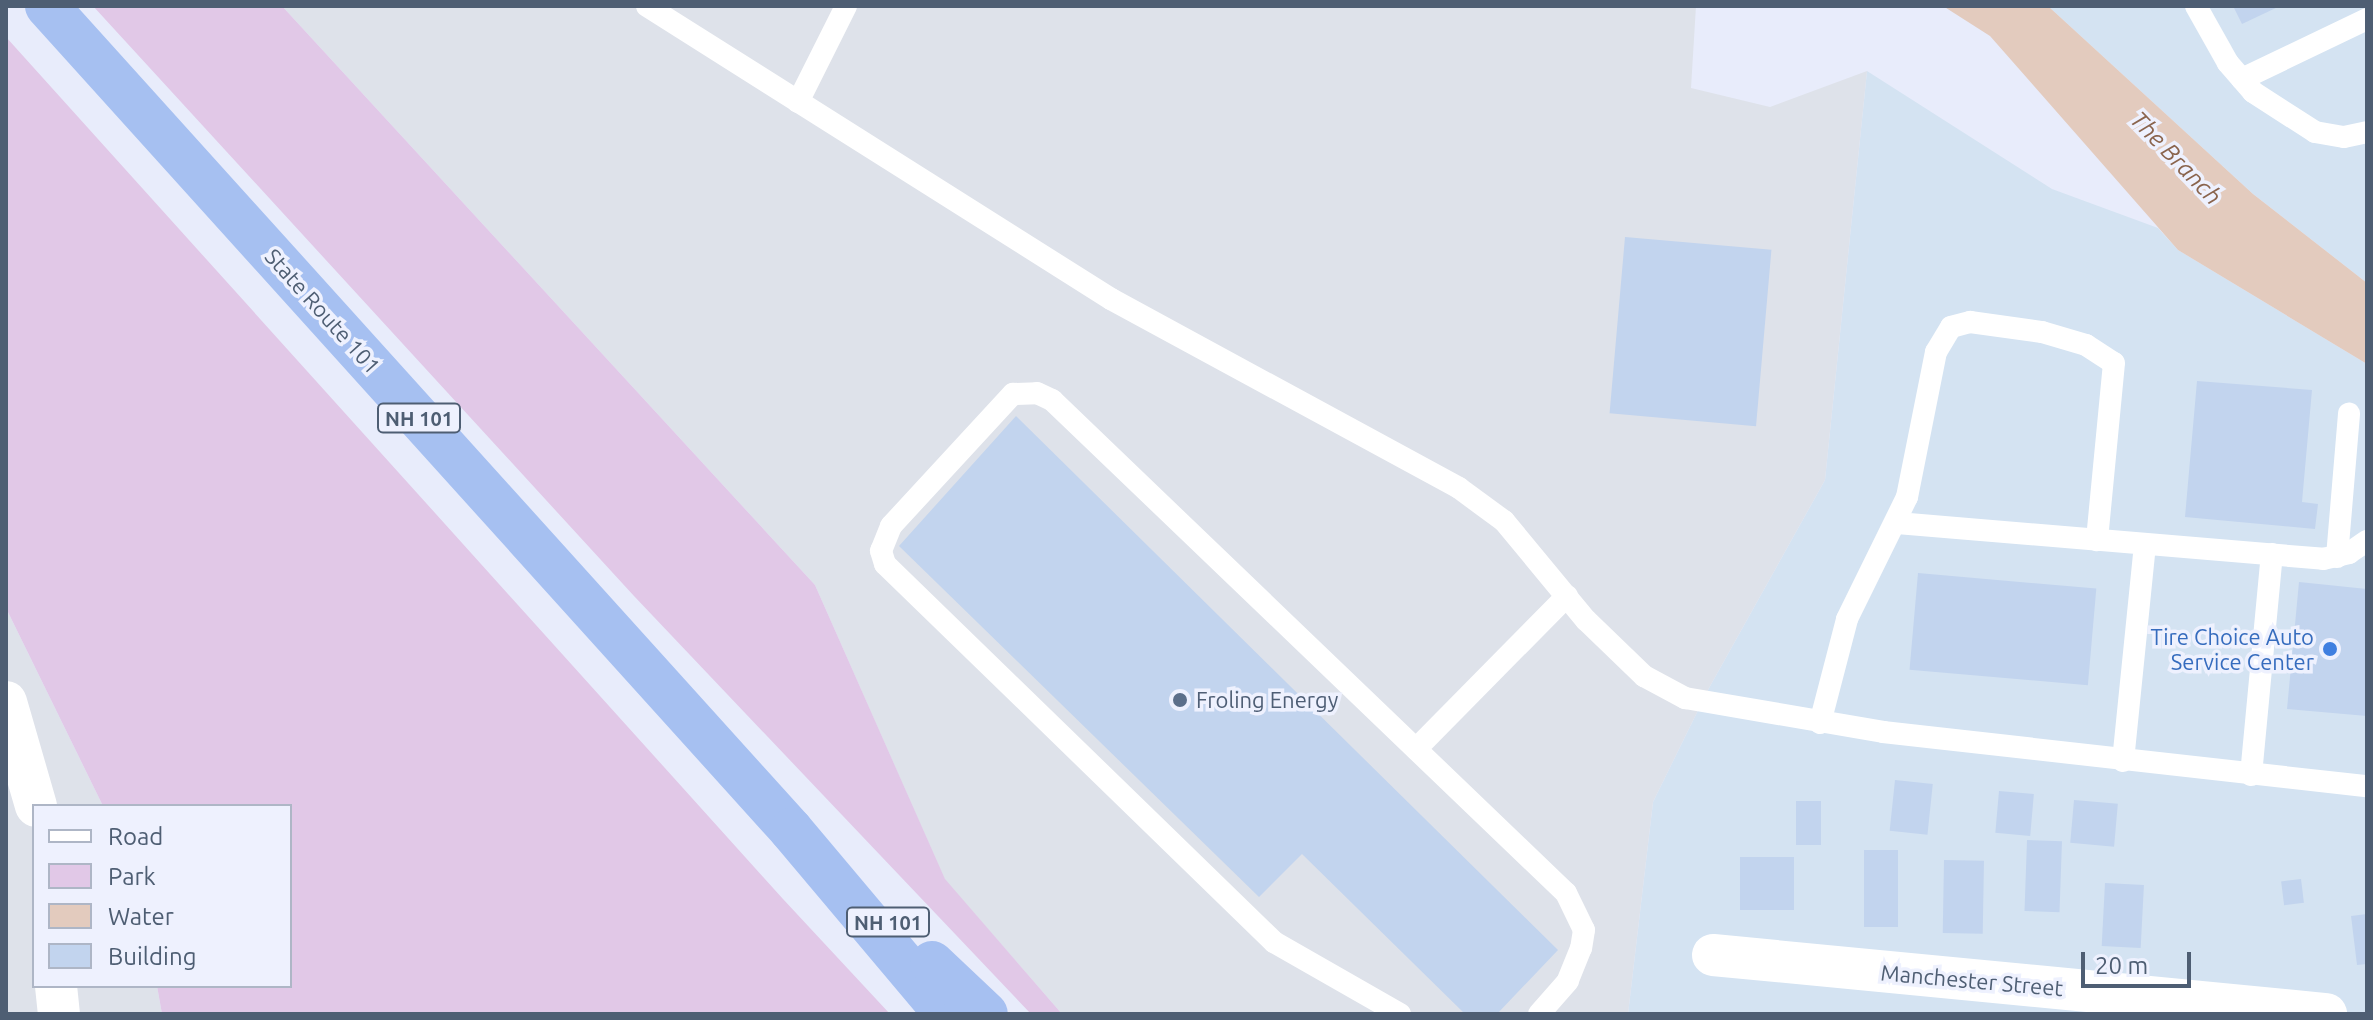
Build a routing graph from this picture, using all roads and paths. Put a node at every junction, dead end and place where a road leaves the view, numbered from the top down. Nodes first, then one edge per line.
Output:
1 (47, 6) edge
2 (647, 6) edge
3 (846, 6) edge
4 (2196, 6) edge
5 (2367, 19) edge
6 (2242, 79) junction
7 (798, 102) junction
8 (2367, 132) edge
9 (2349, 413) dead end
10 (1897, 523) junction
11 (2097, 540) junction
12 (2367, 541) edge
13 (2145, 544) junction
14 (2272, 554) junction
15 (2337, 557) junction
16 (1567, 596) junction
17 (6, 702) edge
18 (1820, 723) junction
19 (1416, 749) junction
20 (2123, 761) junction
21 (2251, 775) junction
22 (2367, 786) edge
23 (35, 804) edge
24 (791, 830) junction
25 (1713, 955) dead end
26 (56, 988) edge
27 (59, 1014) edge
28 (946, 1014) edge
29 (986, 1014) edge
30 (1400, 1014) edge
31 (1539, 1014) edge
32 (2326, 1014) edge

1 - 24 highway, State Route 101 / NH 101
2 - 7 lane
3 - 7 lane
4 - 6 lane
5 - 6 lane
6 - 8 lane
7 - 16 lane
9 - 15 lane
10 - 11 lane
10 - 11 lane
10 - 18 lane
11 - 13 lane
12 - 15 lane
13 - 14 lane
13 - 20 lane
14 - 15 lane
14 - 21 lane
16 - 18 lane
16 - 19 lane
17 - 23 street
18 - 20 lane
19 - 30 lane
19 - 31 lane
20 - 21 lane
21 - 22 lane
24 - 28 highway, State Route 101 / NH 101
24 - 29 highway, State Route 101 / NH 101
25 - 32 street, Manchester Street
26 - 27 street

